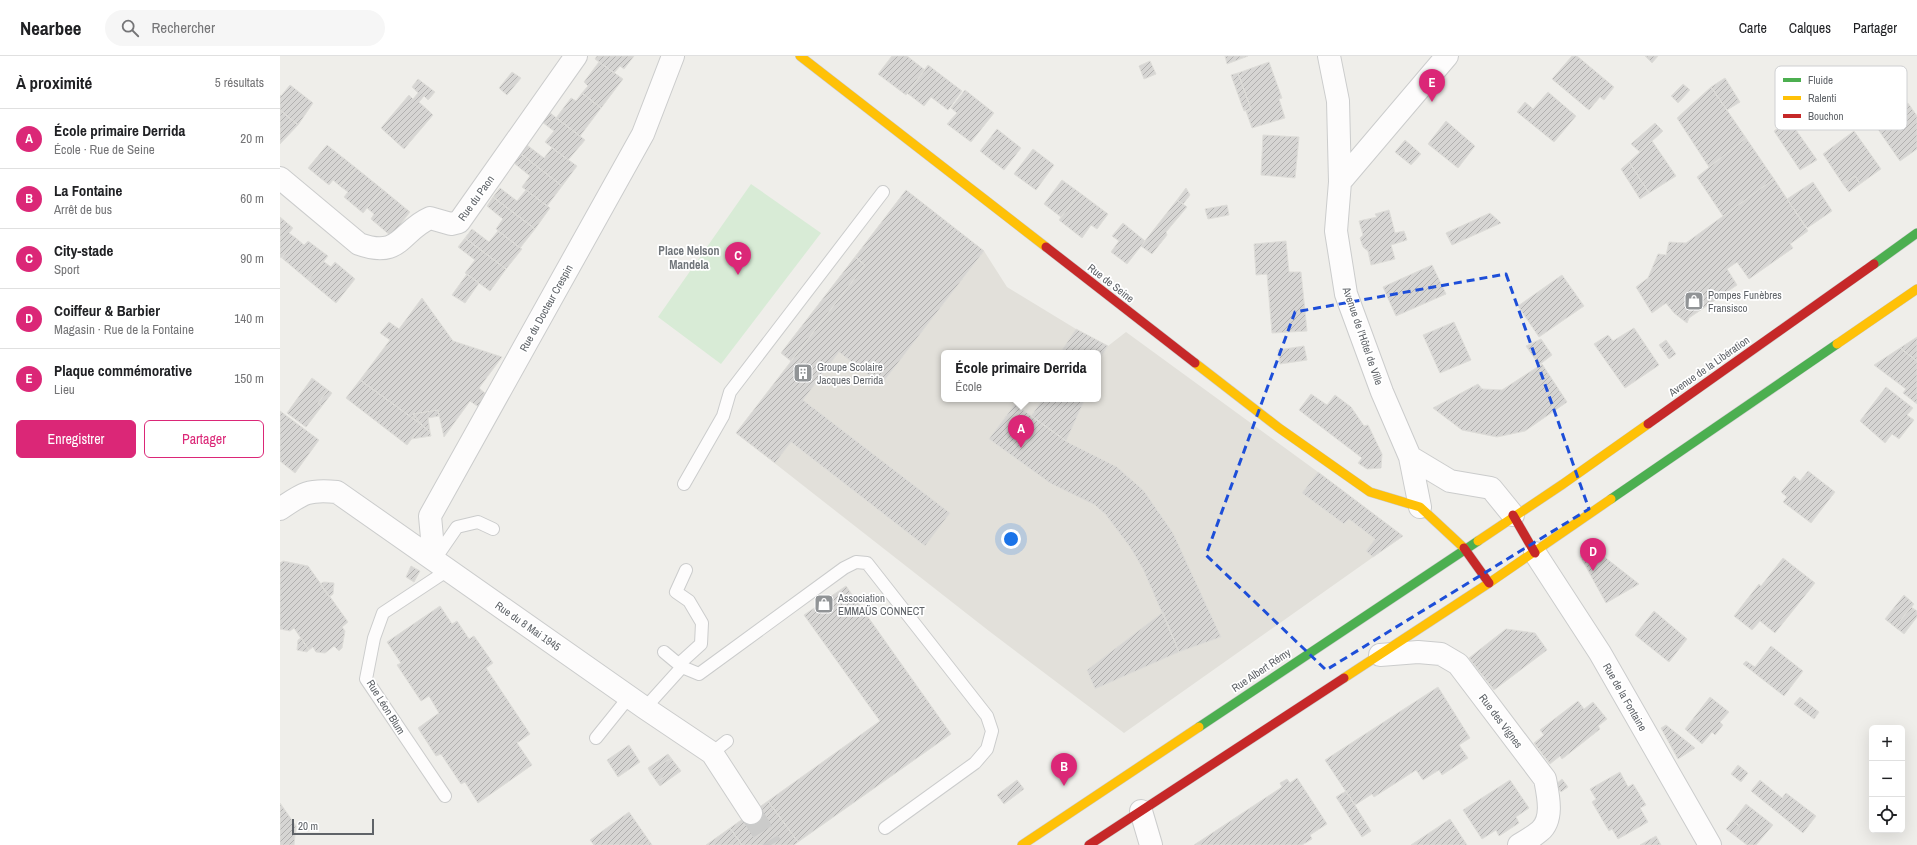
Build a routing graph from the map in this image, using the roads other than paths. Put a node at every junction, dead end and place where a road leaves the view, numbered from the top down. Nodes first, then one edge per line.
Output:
1 (576, 56) edge
2 (672, 56) edge
3 (800, 56) edge
4 (1329, 56) edge
5 (1447, 56) edge
6 (280, 178) edge
7 (1340, 182) junction
8 (883, 192) dead end
9 (1917, 233) edge
10 (1917, 289) edge
11 (1410, 457) junction
12 (684, 484) dead end
13 (1420, 507) junction
14 (280, 509) edge
15 (1513, 515) junction
16 (493, 529) dead end
17 (1464, 548) junction
18 (1535, 553) junction
19 (441, 565) junction
20 (686, 570) dead end
21 (1490, 583) junction
22 (664, 652) dead end
23 (1380, 655) junction
24 (681, 666) junction
25 (637, 702) junction
26 (596, 738) dead end
27 (445, 796) dead end
28 (1141, 811) junction
29 (751, 813) tunnel mouth
30 (885, 828) dead end
31 (1022, 845) edge
32 (1089, 845) edge
33 (1152, 845) edge
34 (1519, 845) edge
35 (1710, 845) edge

1 - 6 street, Rue du Paon
2 - 19 street, Rue du Docteur Crespin
3 - 13 main road, Rue de Seine
4 - 7 street, Avenue de l'Hôtel de Ville
5 - 7 street
7 - 11 street, Avenue de l'Hôtel de Ville
8 - 12 lane
9 - 15 main road, Avenue de la Libération
10 - 18 main road
11 - 13 street, Avenue de l'Hôtel de Ville
11 - 15 street
13 - 17 main road
14 - 19 street, Rue du 8 Mai 1945
15 - 17 main road, Rue Albert Rémy
15 - 18 main road
16 - 19 lane
17 - 21 main road
17 - 31 main road, Rue Albert Rémy
18 - 21 main road
18 - 35 street, Rue de la Fontaine
19 - 25 street, Rue du 8 Mai 1945
19 - 27 lane, Rue Léon Blum
20 - 24 lane
21 - 23 main road
22 - 24 lane
23 - 28 main road
23 - 34 street, Rue des Vignes
24 - 25 lane
24 - 30 lane
25 - 26 lane
25 - 29 street, Rue du 8 Mai 1945
28 - 32 main road
28 - 33 street

